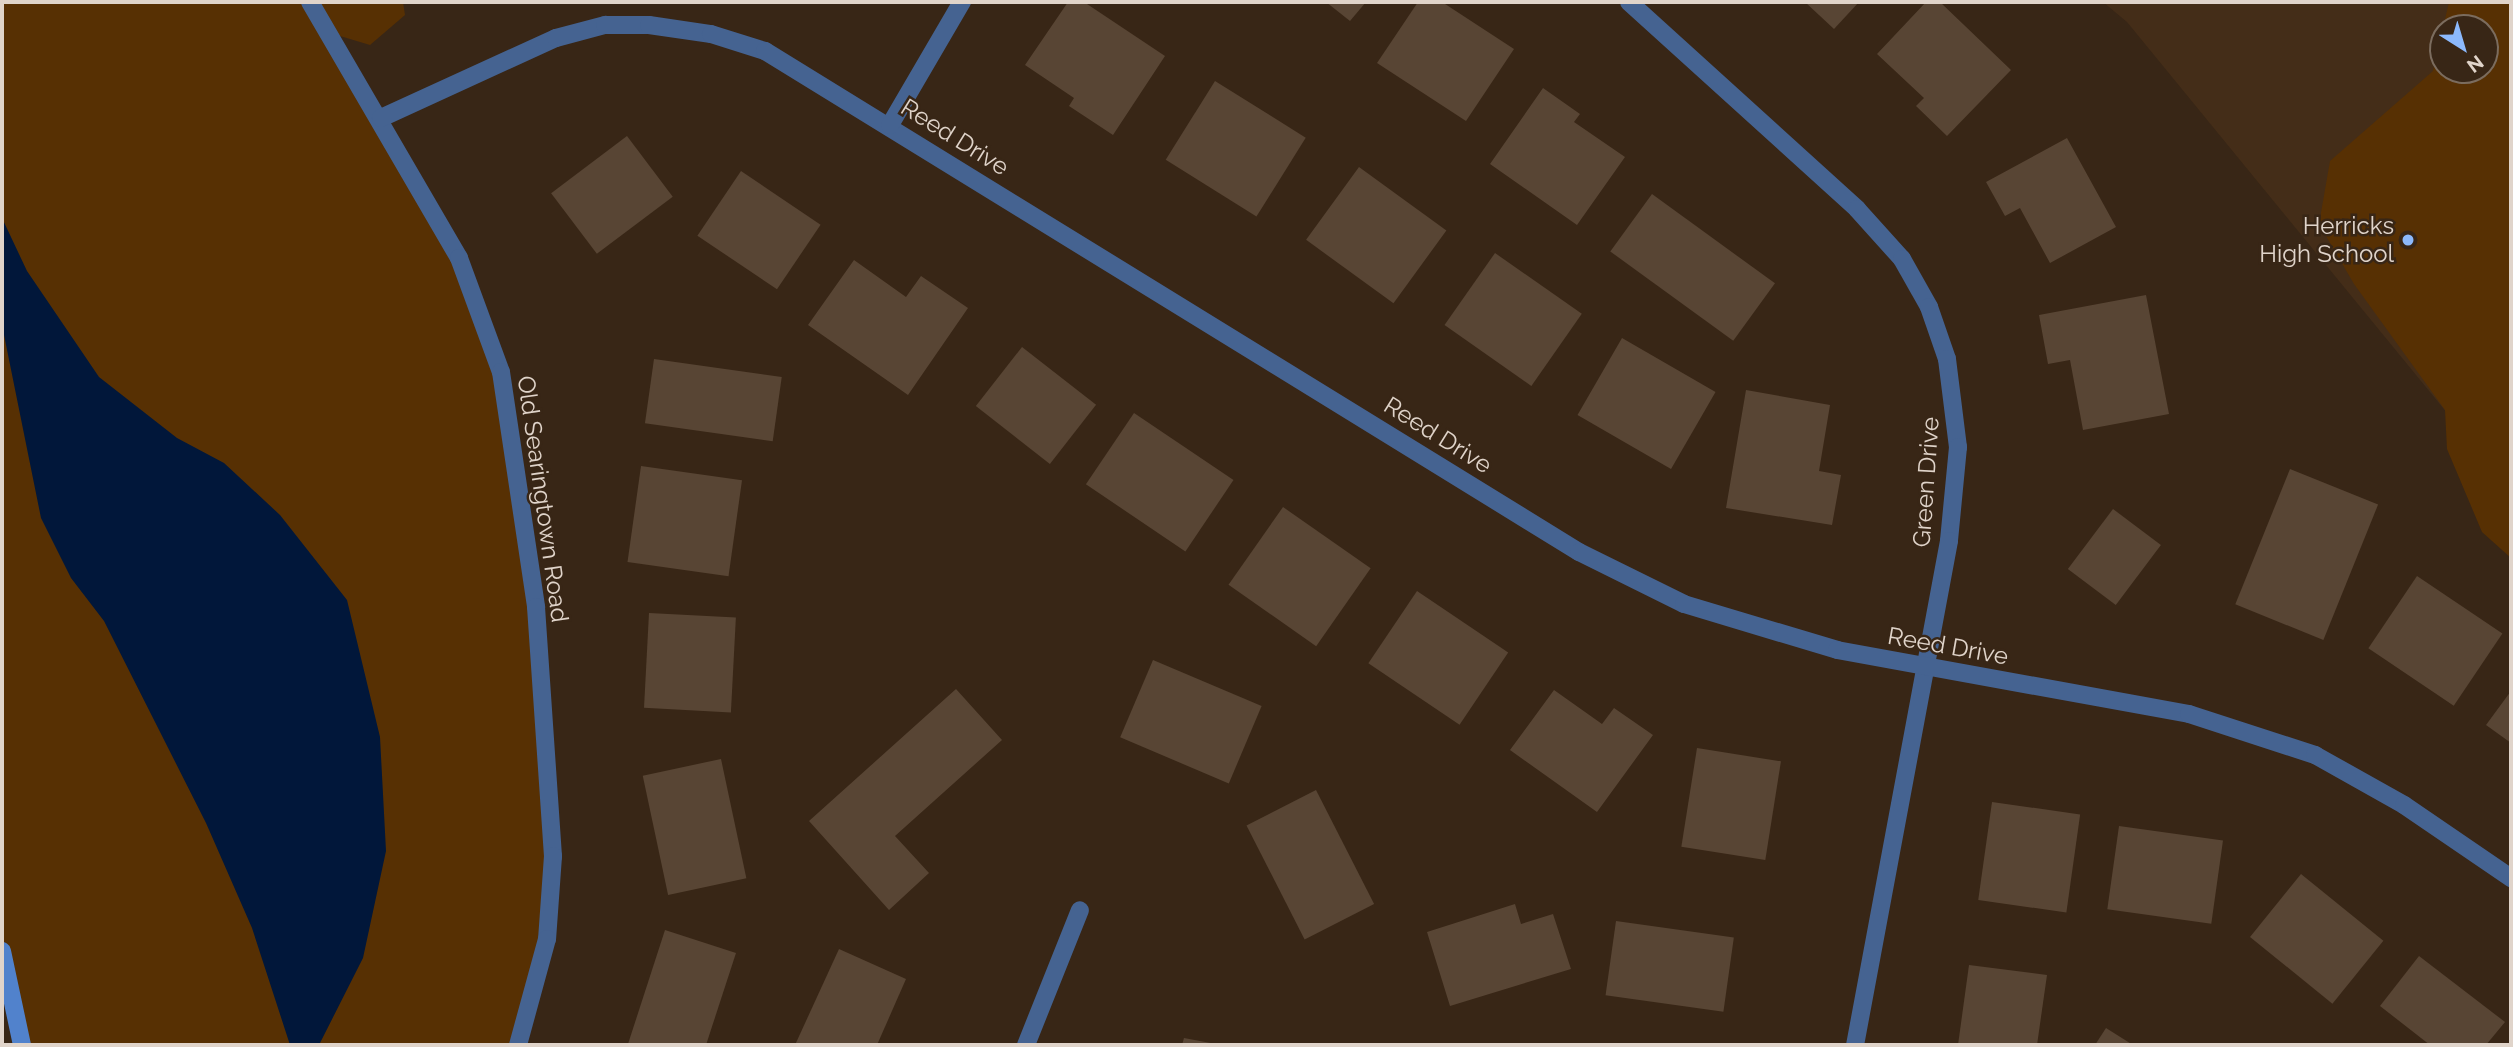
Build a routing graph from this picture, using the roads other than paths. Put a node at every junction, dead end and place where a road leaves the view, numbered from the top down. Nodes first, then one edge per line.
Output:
1 (310, 2) edge
2 (962, 2) edge
3 (1629, 2) edge
4 (381, 118) junction
5 (890, 125) junction
6 (1925, 666) junction
7 (2511, 878) edge
8 (1080, 910) dead end
9 (2, 951) edge
10 (22, 1045) edge
11 (518, 1045) edge
12 (1026, 1045) edge
13 (1855, 1045) edge

1 - 4 street, Old Searingtown Road
2 - 5 street
3 - 6 street, Green Drive
4 - 5 street, Reed Drive
4 - 11 street, Old Searingtown Road
5 - 6 street, Reed Drive
6 - 7 street, Reed Drive
6 - 13 street, Green Drive
8 - 12 street
9 - 10 main road

